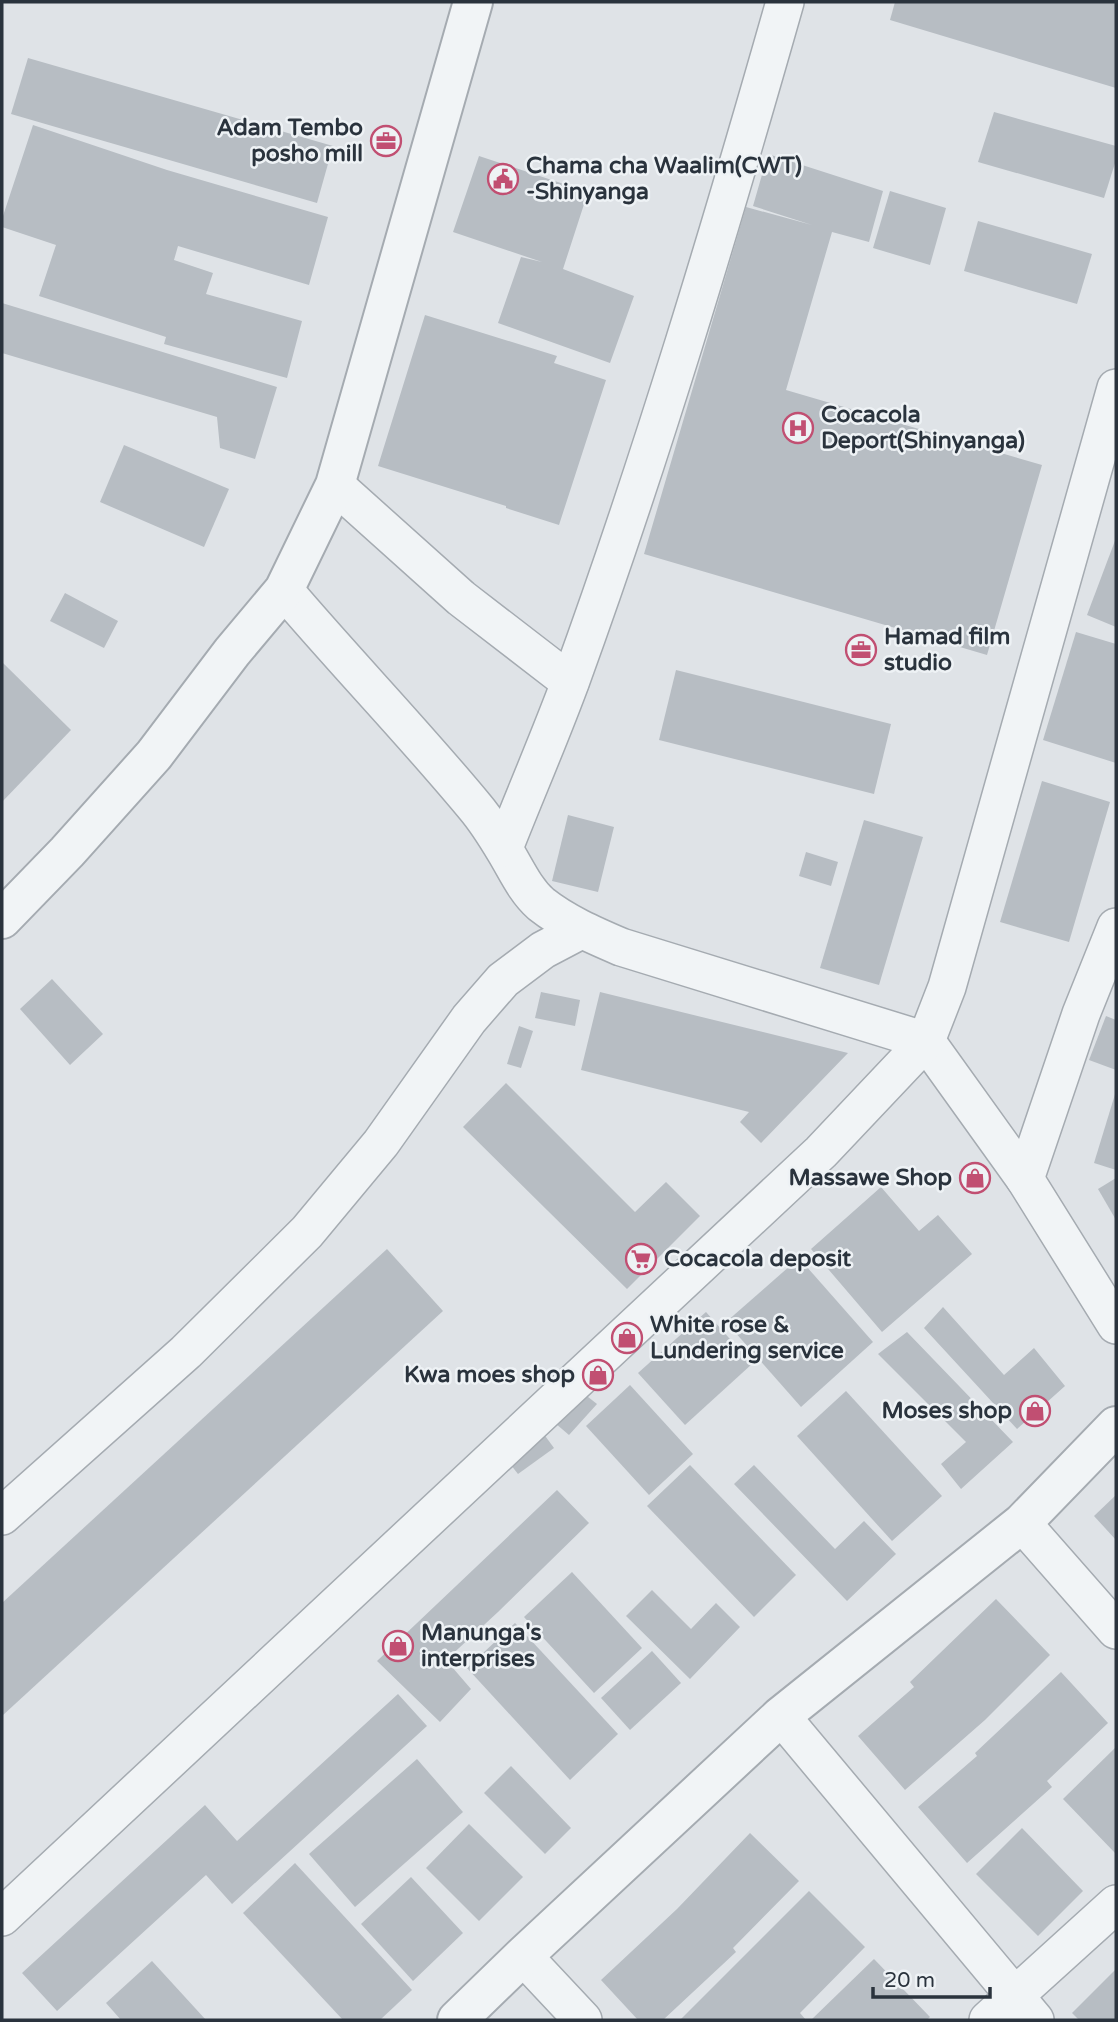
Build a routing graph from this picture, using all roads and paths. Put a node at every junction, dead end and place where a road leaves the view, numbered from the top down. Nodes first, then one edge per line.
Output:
1 (473, 2) edge
2 (785, 2) edge
3 (1116, 388) edge
4 (335, 485) junction
5 (284, 590) junction
6 (570, 682) junction
7 (504, 848) junction
8 (2, 919) edge
9 (1116, 927) edge
10 (581, 930) junction
11 (926, 1041) junction
12 (1025, 1179) junction
13 (1116, 1325) edge
14 (1116, 1426) edge
15 (2, 1516) edge
16 (1022, 1523) junction
17 (1116, 1630) edge
18 (781, 1716) junction
19 (1116, 1904) edge
20 (2, 1917) edge
21 (523, 1956) junction
22 (1012, 2012) edge
23 (457, 2020) edge
24 (583, 2020) edge

1 - 4 street
2 - 6 street
3 - 11 street
4 - 5 street
4 - 6 street
5 - 7 street
5 - 8 street
6 - 7 street
7 - 10 street
9 - 12 street
10 - 11 street
10 - 15 street
11 - 12 street
11 - 20 street
12 - 13 street
14 - 16 street
16 - 17 street
16 - 18 street
18 - 21 street
18 - 22 street
19 - 22 street
21 - 23 street
21 - 24 street

